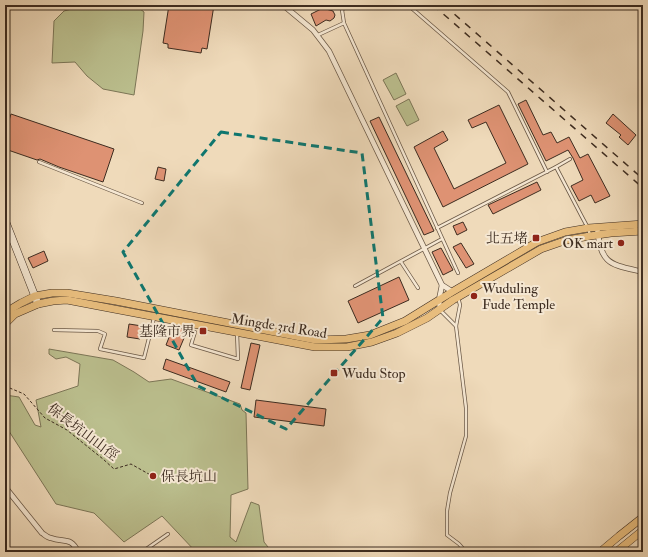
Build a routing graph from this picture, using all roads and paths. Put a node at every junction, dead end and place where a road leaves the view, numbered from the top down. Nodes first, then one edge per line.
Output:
1 (284, 5) edge
2 (346, 5) edge
3 (408, 5) edge
4 (344, 23) junction
5 (318, 35) junction
6 (570, 159) dead end
7 (39, 162) dead end
8 (556, 167) junction
9 (547, 172) junction
10 (142, 203) dead end
11 (5, 220) edge
12 (643, 224) edge
13 (598, 227) junction
14 (437, 228) junction
15 (588, 228) junction
16 (611, 230) junction
17 (643, 231) edge
18 (598, 235) junction
19 (590, 236) junction
20 (442, 239) junction
21 (424, 249) junction
22 (401, 262) junction
23 (643, 272) edge
24 (458, 273) dead end
25 (442, 285) junction
26 (355, 286) dead end
27 (418, 288) dead end
28 (452, 292) junction
29 (35, 296) junction
30 (458, 297) junction
31 (439, 300) junction
32 (38, 304) junction
33 (440, 310) junction
34 (5, 314) edge
35 (155, 317) junction
36 (5, 324) edge
37 (238, 325) junction
38 (456, 326) junction
39 (54, 330) dead end
40 (195, 332) dead end
41 (237, 333) junction
42 (5, 386) edge
43 (154, 477) dead end
44 (5, 487) edge
45 (643, 518) edge
46 (643, 530) edge
47 (168, 534) dead end
48 (78, 552) edge
49 (142, 552) edge
50 (466, 552) edge
51 (600, 552) edge
52 (616, 552) edge

1 - 5 street
2 - 4 lane
3 - 9 lane
4 - 5 lane
4 - 14 lane
5 - 21 street
6 - 8 lane
7 - 10 lane
8 - 9 lane
8 - 15 lane
9 - 14 lane
11 - 29 street
12 - 16 main road, Mingde 3rd Road
13 - 15 main road, Mingde 3rd Road
13 - 16 main road, Mingde 3rd Road
13 - 18 street
14 - 20 lane
15 - 19 lane
15 - 28 main road, Mingde 3rd Road
16 - 17 main road, Mingde 3rd Road
16 - 18 main road, Mingde 3rd Road
18 - 19 main road, Mingde 3rd Road
18 - 23 street
19 - 30 main road, Mingde 3rd Road
20 - 21 lane
20 - 24 lane
21 - 22 lane
21 - 25 street
22 - 26 lane
22 - 27 lane
25 - 28 street
25 - 31 street
28 - 30 street
28 - 31 main road, Mingde 3rd Road
29 - 32 street
29 - 34 main road, Mingde 3rd Road
29 - 37 main road, Mingde 3rd Road
30 - 33 main road, Mingde 3rd Road
30 - 38 lane
31 - 33 street
31 - 37 main road, Mingde 3rd Road
32 - 35 main road, Mingde 3rd Road
32 - 36 main road, Mingde 3rd Road
33 - 38 lane
33 - 41 main road, Mingde 3rd Road
35 - 39 lane
35 - 41 main road, Mingde 3rd Road
37 - 41 main road
38 - 50 lane
40 - 41 lane
42 - 43 path, 保長坑山山徑
44 - 48 street
45 - 51 main road
46 - 52 main road
47 - 49 lane

